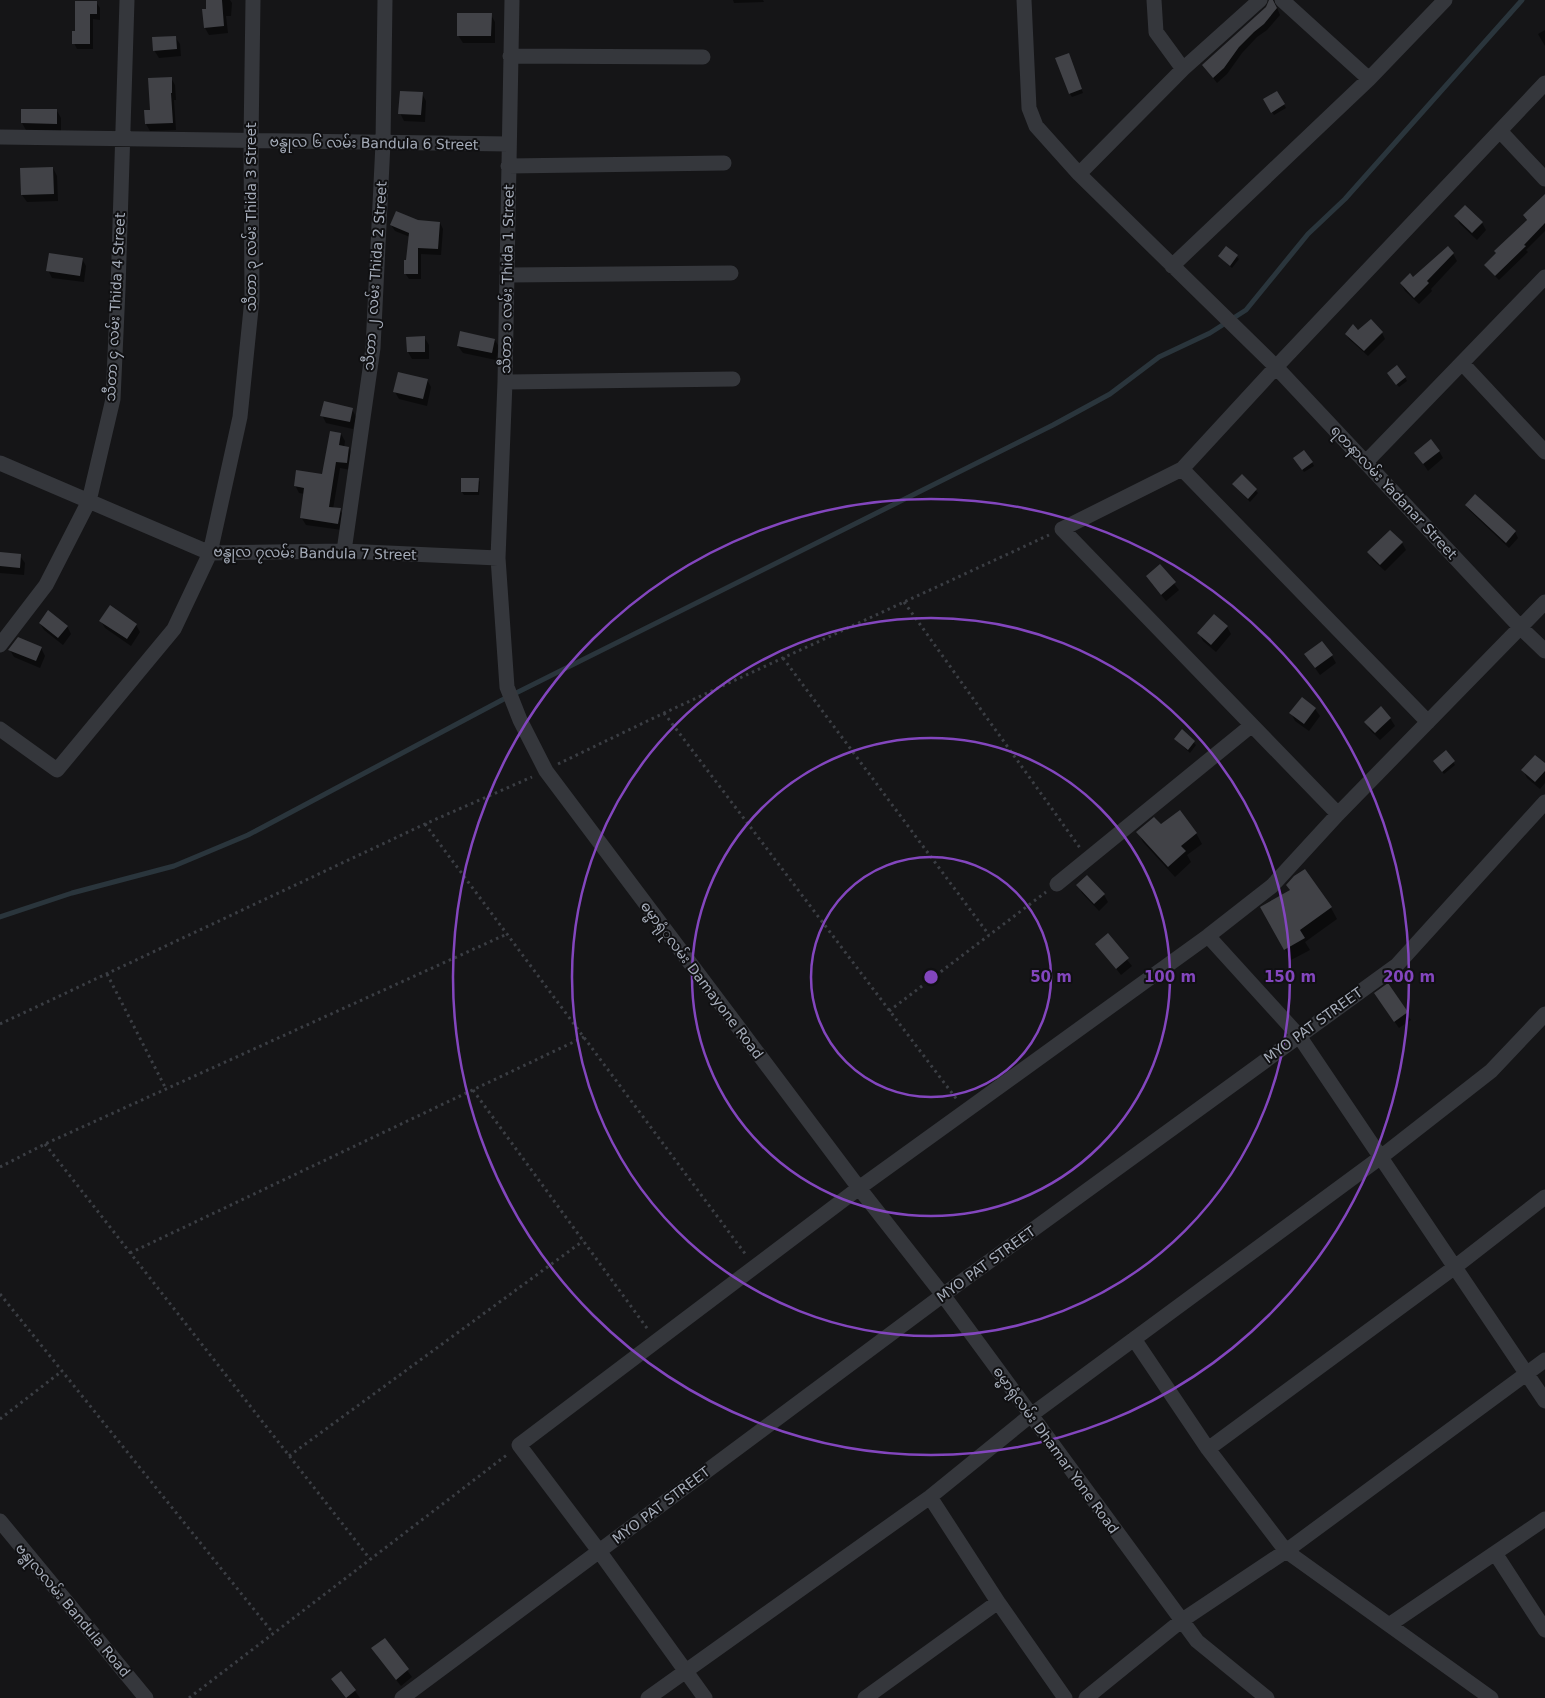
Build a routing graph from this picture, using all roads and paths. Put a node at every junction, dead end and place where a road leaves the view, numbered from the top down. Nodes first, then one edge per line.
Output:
1 (127, 0) edge
2 (253, 0) edge
3 (385, 0) edge
4 (512, 0) edge
5 (1024, 0) edge
6 (1154, 0) edge
7 (1260, 0) edge
8 (1282, 0) edge
9 (1445, 0) edge
10 (510, 56) junction
11 (703, 57) dead end
12 (1183, 69) junction
13 (1368, 79) junction
14 (1545, 83) edge
15 (1500, 131) junction
16 (0, 137) edge
17 (122, 139) junction
18 (251, 141) junction
19 (383, 143) junction
20 (509, 144) junction
21 (724, 163) dead end
22 (508, 166) junction
23 (1079, 174) junction
24 (1545, 179) edge
25 (1172, 266) junction
26 (731, 273) dead end
27 (507, 274) junction
28 (1545, 277) edge
29 (1462, 364) junction
30 (1276, 367) junction
31 (733, 379) dead end
32 (506, 382) junction
33 (1545, 452) edge
34 (1366, 462) junction
35 (0, 463) edge
36 (1182, 469) junction
37 (89, 501) junction
38 (344, 551) junction
39 (210, 553) junction
40 (498, 558) junction
41 (904, 602) dead end
42 (1545, 602) edge
43 (1521, 628) junction
44 (0, 645) edge
45 (1545, 651) edge
46 (783, 658) dead end
47 (507, 687) joint
48 (664, 713) dead end
49 (1428, 722) junction
50 (1252, 725) junction
51 (0, 729) edge
52 (1545, 802) edge
53 (1338, 814) junction
54 (425, 824) dead end
55 (1088, 858) junction
56 (1057, 884) joint
57 (507, 934) junction
58 (989, 935) junction
59 (1208, 936) junction
60 (107, 974) dead end
61 (889, 1010) junction
62 (1545, 1014) edge
63 (1299, 1036) junction
64 (584, 1038) junction
65 (166, 1089) junction
66 (473, 1090) junction
67 (966, 1111) junction
68 (45, 1144) junction
69 (1381, 1157) junction
70 (0, 1168) edge
71 (859, 1188) junction
72 (1545, 1197) edge
73 (583, 1241) junction
74 (130, 1253) junction
75 (755, 1267) junction
76 (1455, 1267) junction
77 (0, 1294) edge
78 (943, 1295) junction
79 (1134, 1339) junction
80 (656, 1341) junction
81 (1545, 1360) edge
82 (62, 1371) junction
83 (1526, 1374) junction
84 (1545, 1401) edge
85 (1031, 1415) junction
86 (0, 1419) edge
87 (519, 1445) junction
88 (1208, 1449) junction
89 (289, 1456) junction
90 (930, 1497) junction
91 (1545, 1519) edge
92 (0, 1521) edge
93 (599, 1551) junction
94 (1286, 1551) junction
95 (1495, 1553) junction
96 (370, 1560) junction
97 (998, 1602) junction
98 (1181, 1621) junction
99 (1389, 1625) junction
100 (1545, 1630) edge
101 (273, 1634) junction
102 (685, 1671) junction
103 (146, 1698) edge
104 (189, 1698) edge
105 (402, 1698) edge
106 (648, 1698) edge
107 (705, 1698) edge
108 (865, 1698) edge
109 (1065, 1698) edge
110 (1086, 1698) edge
111 (1267, 1698) edge
112 (1491, 1698) edge

1 - 17 street, သီတာ ၄ လမ်း Thida 4 Street
2 - 18 street, သီတာ ၃ လမ်း Thida 3 Street
3 - 19 street, သီတာ ၂ လမ်း Thida 2 Street
4 - 10 street, သီတာ ၁ လမ်း Thida 1 Street
5 - 23 street
6 - 12 street
7 - 12 street
8 - 13 street
9 - 13 street
10 - 11 street
10 - 20 street, သီတာ ၁ လမ်း Thida 1 Street
12 - 23 street
13 - 25 street
14 - 15 street
15 - 24 street
15 - 30 street
16 - 17 street, ဗန္ဓုလ ၆ လမ်း Bandula 6 Street
17 - 18 street, ဗန္ဓုလ ၆ လမ်း Bandula 6 Street
17 - 37 street, သီတာ ၄ လမ်း Thida 4 Street
18 - 19 street, ဗန္ဓုလ ၆ လမ်း Bandula 6 Street
18 - 39 street, သီတာ ၃ လမ်း Thida 3 Street
19 - 20 street, ဗန္ဓုလ ၆ လမ်း Bandula 6 Street
19 - 38 street, သီတာ ၂ လမ်း Thida 2 Street
20 - 22 street, သီတာ ၁ လမ်း Thida 1 Street
21 - 22 street
22 - 27 street, သီတာ ၁ လမ်း Thida 1 Street
23 - 25 street
25 - 30 street, ရတနာလမ်း Yadanar Street
26 - 27 street
27 - 32 street, သီတာ ၁ လမ်း Thida 1 Street
28 - 29 street
29 - 33 street
29 - 34 street
30 - 34 street, ရတနာလမ်း Yadanar Street
30 - 36 street
31 - 32 street
32 - 40 street, သီတာ ၁ လမ်း Thida 1 Street
34 - 43 street, ရတနာလမ်း Yadanar Street
35 - 37 street, ဗန္ဓုလ ၇လမ်း Bandula 7 Street
36 - 49 street
36 - 50 street
37 - 39 street, ဗန္ဓုလ ၇လမ်း Bandula 7 Street
37 - 44 street, သီတာ ၄ လမ်း Thida 4 Street
38 - 39 street, ဗန္ဓုလ ၇လမ်း Bandula 7 Street
38 - 40 street, ဗန္ဓုလ ၇လမ်း Bandula 7 Street
39 - 51 street, သီတာ ၃ လမ်း Thida 3 Street
40 - 47 street, သီတာ ၁ လမ်း Thida 1 Street
41 - 55 path
42 - 43 street
43 - 45 street, ရတနာလမ်း Yadanar Street
43 - 49 street
46 - 58 path
47 - 71 street, ဓမ္မာရုံုလမ်း Damayone Road
48 - 61 path
49 - 53 street
50 - 53 street
50 - 55 street
52 - 63 street, MYO PAT STREET
53 - 59 street
54 - 57 path
55 - 56 street
56 - 58 path
57 - 64 path
57 - 65 path
58 - 61 path
59 - 63 street
59 - 67 street
60 - 65 path
61 - 67 path
62 - 69 street
63 - 69 street
63 - 78 street, MYO PAT STREET
64 - 66 path
64 - 75 path
65 - 68 path
66 - 73 path
66 - 74 path
67 - 71 street
68 - 70 path
68 - 74 path
69 - 76 street
69 - 79 street
71 - 75 street
71 - 78 street, ဓမ္မာရုံလမ်း Dhamar Yone Road
72 - 76 street
73 - 80 path
73 - 89 path
74 - 89 path
75 - 80 street
76 - 83 street
76 - 88 street
77 - 82 path
78 - 85 street, ဓမ္မာရုံလမ်း Dhamar Yone Road
78 - 93 street, MYO PAT STREET
79 - 85 street
79 - 88 street
80 - 87 street
81 - 83 street
82 - 86 path
82 - 101 path
83 - 84 street
83 - 94 street
85 - 90 street
85 - 98 street, ဓမ္မာရုံလမ်း Dhamar Yone Road
87 - 93 street
87 - 96 path
88 - 94 street
89 - 96 path
90 - 97 street
90 - 102 street
91 - 95 street
92 - 103 street, ဗန္ဓုလလမ်း Bandula Road
93 - 102 street
93 - 105 street, MYO PAT STREET
94 - 98 street
94 - 99 street
95 - 99 street
95 - 100 street
96 - 101 path
97 - 108 street
97 - 109 street
98 - 110 street
98 - 111 street, ဓမ္မာရုံလမ်း Dhamar Yone Road
99 - 112 street
101 - 104 path
102 - 106 street
102 - 107 street

